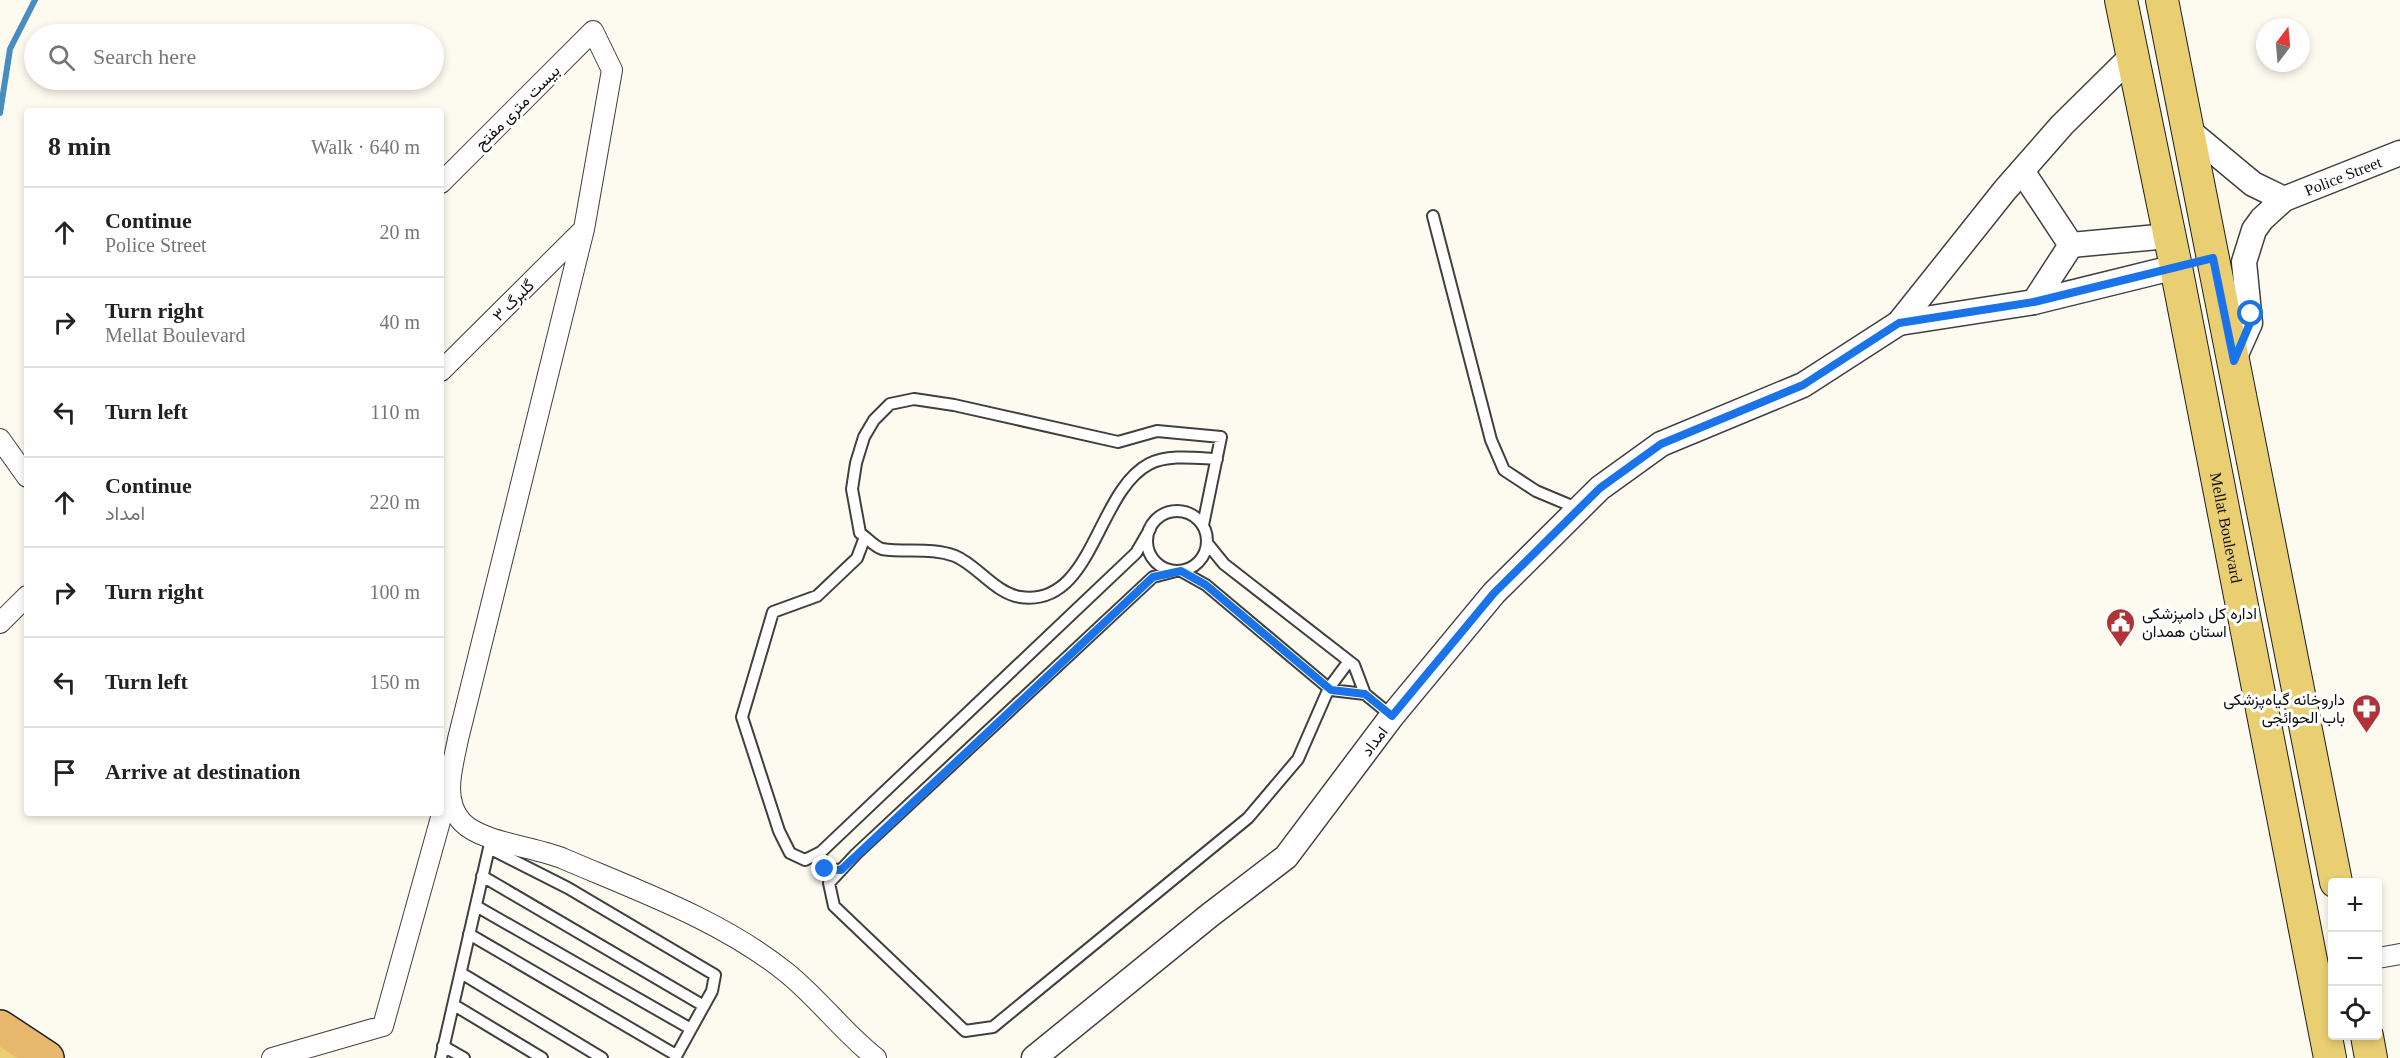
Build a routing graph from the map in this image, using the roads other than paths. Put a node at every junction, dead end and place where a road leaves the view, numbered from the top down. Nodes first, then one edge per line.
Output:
1 (2121, 0) edge
2 (2162, 0) edge
3 (2132, 56) junction
4 (2188, 130) junction
5 (2400, 153) edge
6 (2022, 171) junction
7 (444, 180) edge
8 (2284, 199) junction
9 (1433, 216) dead end
10 (2206, 228) junction
11 (584, 229) junction
12 (2169, 236) junction
13 (2071, 245) junction
14 (2213, 258) junction
15 (2176, 267) junction
16 (2034, 302) junction
17 (1899, 323) junction
18 (2234, 361) junction
19 (444, 368) edge
20 (0, 439) edge
21 (1216, 459) junction
22 (24, 473) edge
23 (1579, 509) junction
24 (1203, 525) junction
25 (1150, 529) junction
26 (865, 537) junction
27 (1207, 543) junction
28 (1179, 571) junction
29 (24, 599) edge
30 (0, 623) edge
31 (1349, 661) junction
32 (1329, 688) junction
33 (1365, 694) junction
34 (1392, 716) junction
35 (449, 789) junction
36 (444, 807) edge
37 (441, 816) edge
38 (821, 852) junction
39 (841, 870) junction
40 (482, 876) junction
41 (2335, 878) edge
42 (476, 906) junction
43 (469, 934) junction
44 (2400, 954) edge
45 (2382, 957) edge
46 (2323, 970) edge
47 (461, 973) junction
48 (454, 1005) junction
49 (704, 1006) junction
50 (0, 1028) edge
51 (691, 1029) junction
52 (2368, 1040) edge
53 (443, 1046) junction
54 (0, 1051) edge
55 (676, 1057) edge
56 (11, 1058) edge
57 (47, 1058) edge
58 (272, 1058) edge
59 (441, 1058) edge
60 (464, 1058) edge
61 (542, 1058) edge
62 (602, 1058) edge
63 (876, 1058) edge
64 (1035, 1058) edge
65 (2330, 1058) edge
66 (2371, 1058) edge

1 - 3 main road, Mellat Boulevard
2 - 4 main road
3 - 6 street
3 - 12 main road, Mellat Boulevard
4 - 8 street, Police Street
4 - 10 main road
5 - 8 street, Police Street
6 - 13 street
6 - 17 street
7 - 11 street, بیست متری مفتح
8 - 18 street, Police Street
9 - 23 lane
10 - 12 main road
10 - 14 main road
11 - 19 street, گلبرگ ۳
11 - 35 street
12 - 13 street
12 - 15 main road, Mellat Boulevard
13 - 16 street
14 - 15 main road
14 - 18 main road
15 - 16 street
15 - 46 main road, Mellat Boulevard
16 - 17 street
17 - 23 street, امداد
18 - 41 main road
20 - 22 street
21 - 24 lane
21 - 26 lane
21 - 26 lane
23 - 34 street, امداد
24 - 25 lane
24 - 27 lane
25 - 28 lane
25 - 38 lane
26 - 38 lane
27 - 28 lane
27 - 31 lane
28 - 32 lane
28 - 39 lane
29 - 30 street
31 - 32 lane
31 - 33 lane
32 - 33 lane
32 - 39 lane
33 - 34 lane
34 - 64 street, امداد
35 - 36 street
35 - 63 street
37 - 58 street
38 - 39 lane
40 - 42 lane
40 - 49 lane
40 - 49 lane
42 - 43 lane
42 - 51 lane
43 - 47 lane
43 - 55 lane
44 - 45 street
46 - 65 main road, Mellat Boulevard
47 - 48 lane
47 - 62 lane
48 - 53 lane
48 - 61 lane
49 - 51 lane
50 - 57 highway
51 - 55 lane
52 - 66 main road
53 - 59 lane
53 - 60 lane
54 - 56 main road

